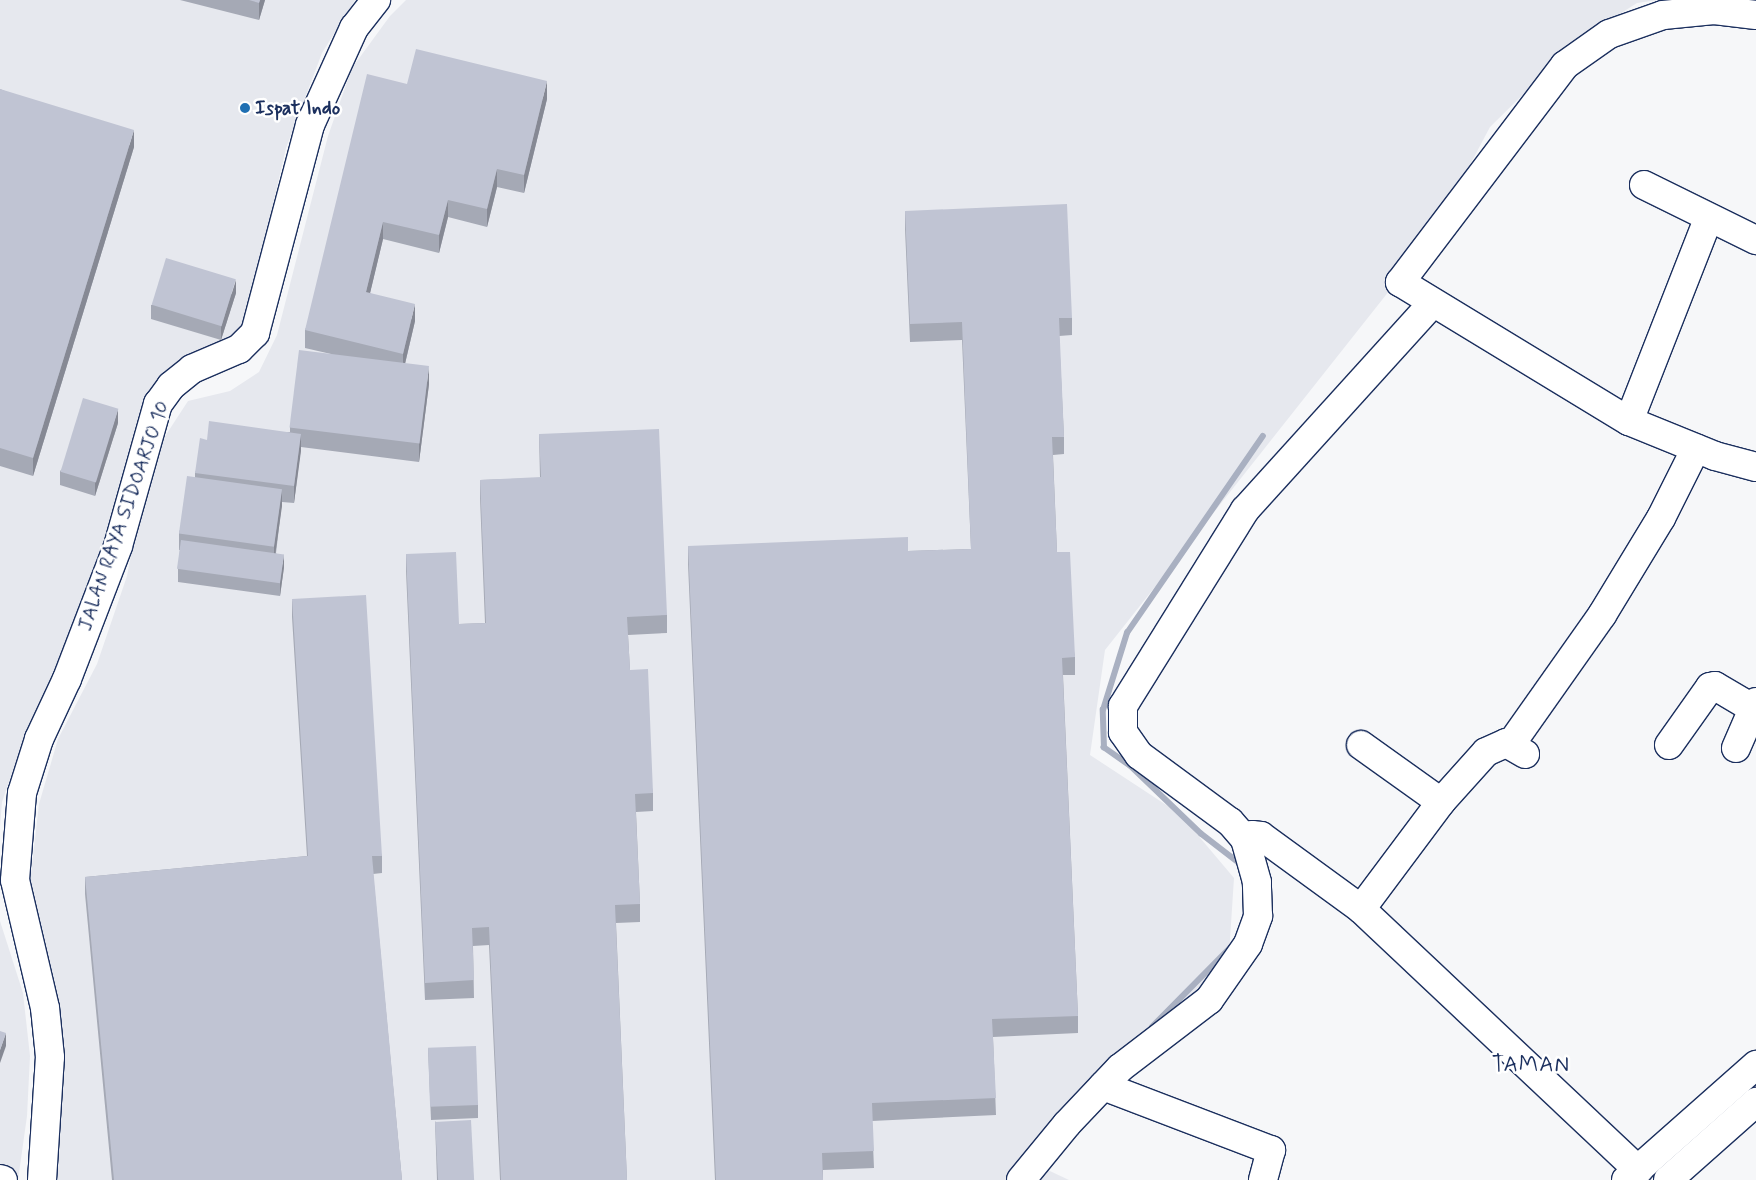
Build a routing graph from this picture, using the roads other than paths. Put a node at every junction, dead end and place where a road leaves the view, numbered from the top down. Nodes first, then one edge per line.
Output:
1 (376, 0) edge
2 (1756, 14) edge
3 (1644, 185) dead end
4 (1708, 218) junction
5 (1756, 240) edge
6 (1421, 298) junction
7 (1629, 421) junction
8 (1696, 448) junction
9 (1756, 467) edge
10 (1755, 706) edge
11 (1361, 745) dead end
12 (1669, 745) dead end
13 (1736, 748) dead end
14 (1441, 802) junction
15 (1245, 838) junction
16 (1361, 909) junction
17 (1756, 1065) edge
18 (1103, 1086) junction
19 (1756, 1102) edge
20 (1632, 1175) edge
21 (42, 1180) edge
22 (1021, 1180) edge
23 (1263, 1180) edge
24 (1668, 1180) edge

1 - 21 main road, JALAN RAYA SIDOARJO 10
2 - 6 main road
3 - 4 main road
4 - 5 main road
4 - 7 main road
6 - 7 main road
6 - 15 main road
7 - 8 main road
8 - 9 main road
8 - 14 main road
10 - 12 main road
10 - 13 main road
11 - 14 main road
14 - 16 main road
15 - 16 main road
15 - 18 main road
16 - 20 main road
17 - 20 main road
18 - 22 main road
18 - 23 main road
19 - 24 main road

